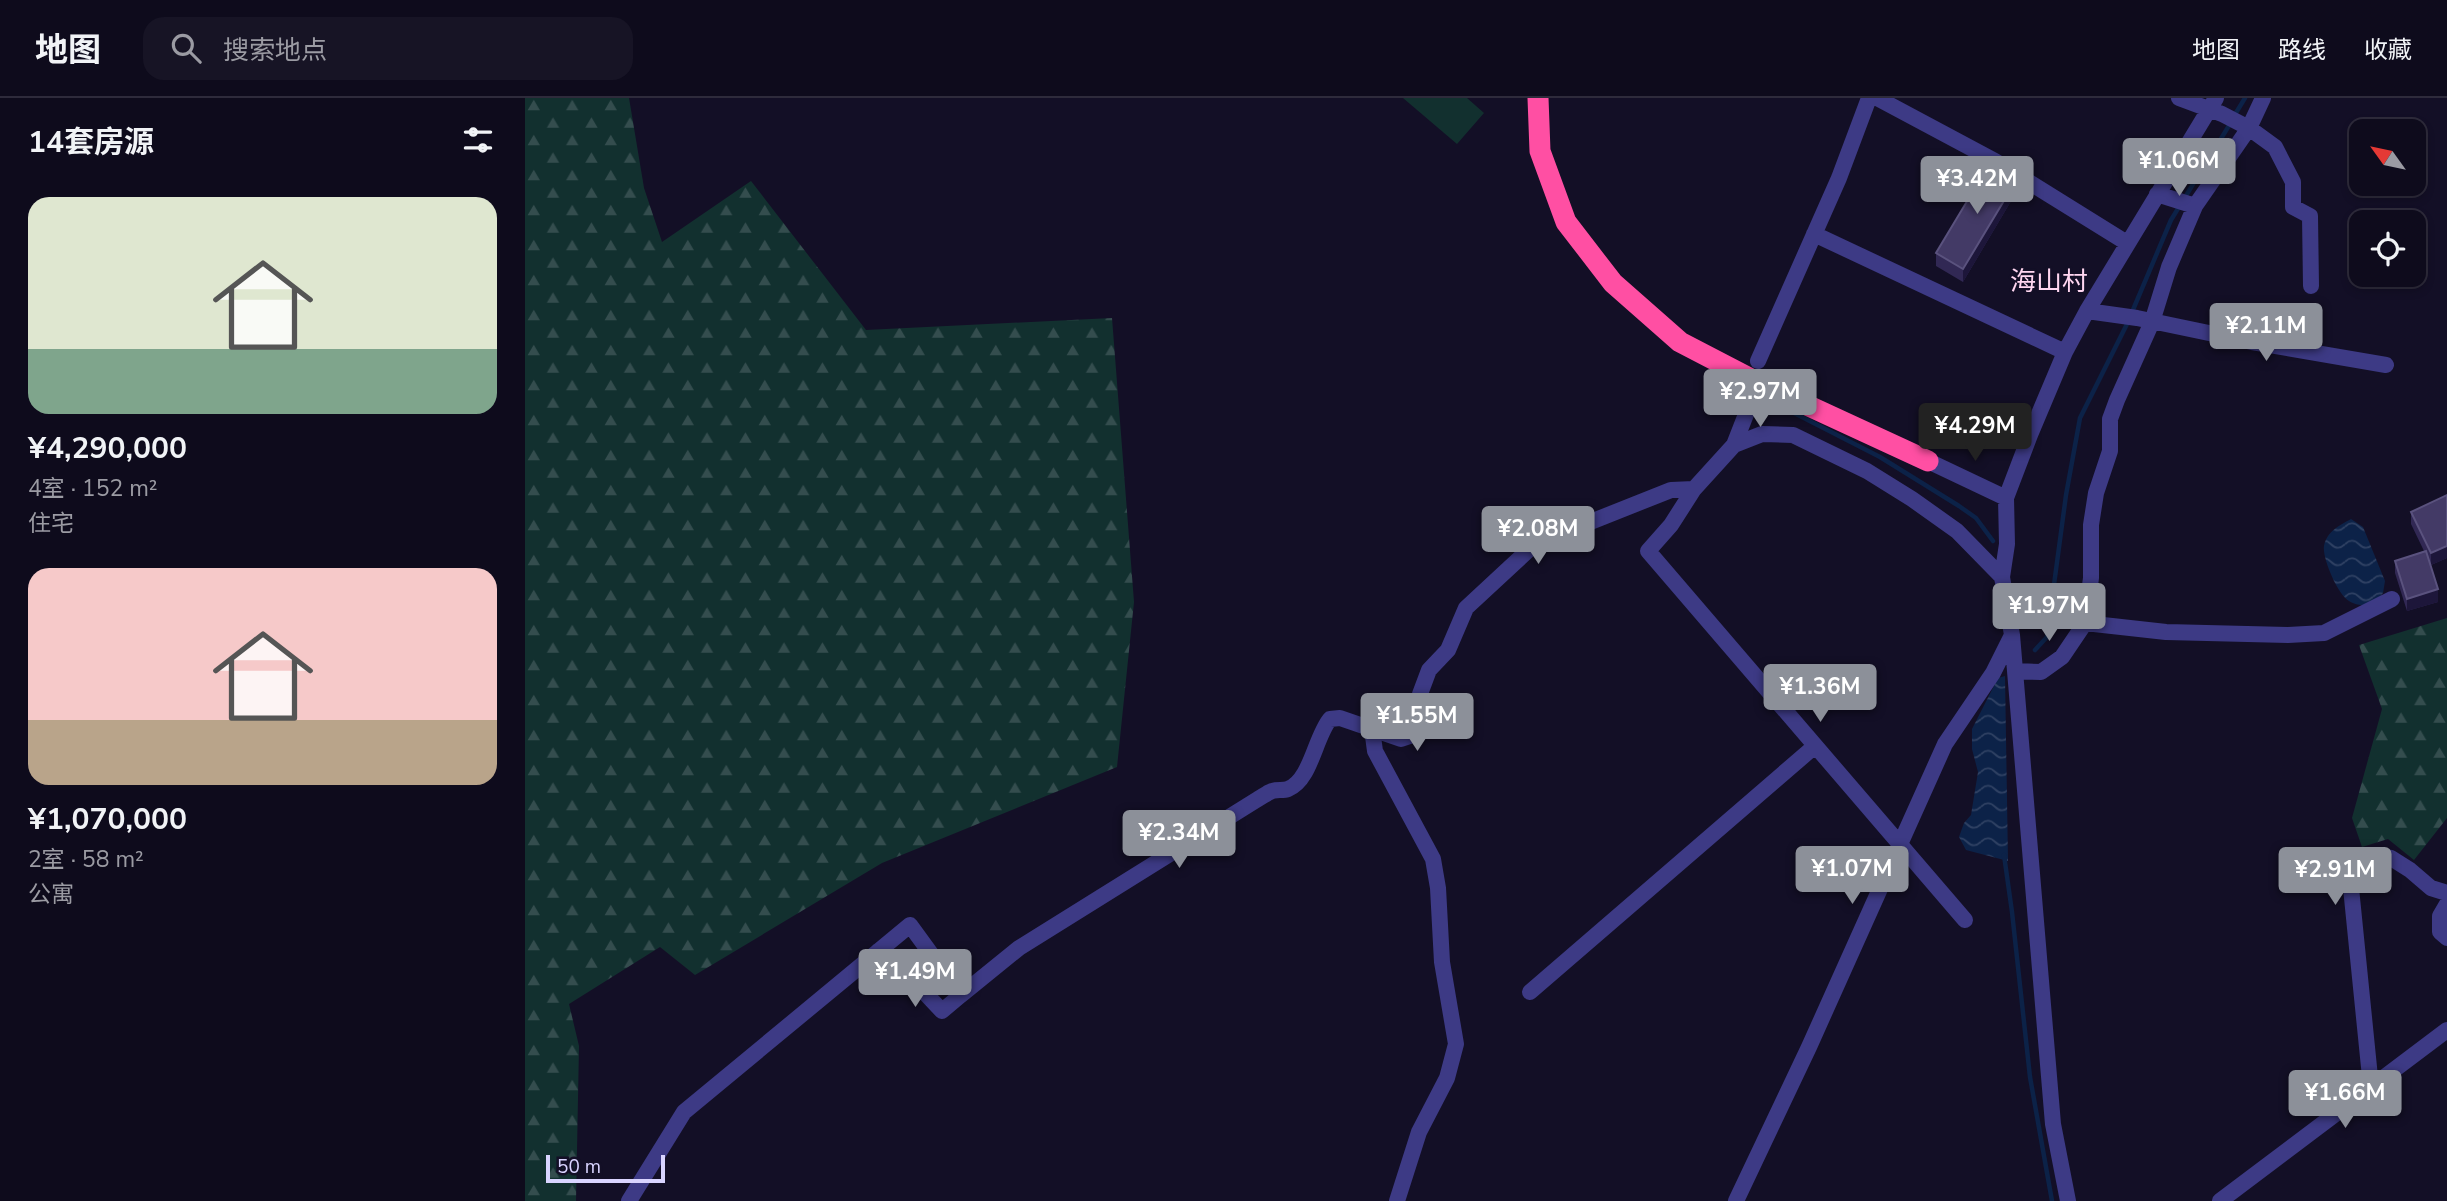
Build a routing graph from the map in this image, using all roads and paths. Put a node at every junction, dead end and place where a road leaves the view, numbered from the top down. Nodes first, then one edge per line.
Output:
1 (1538, 98) edge
2 (1869, 98) edge
3 (1877, 98) edge
4 (2179, 98) edge
5 (2263, 98) edge
6 (2216, 107) edge
7 (2245, 126) junction
8 (2165, 197) junction
9 (2193, 206) junction
10 (1814, 234) junction
11 (2127, 243) junction
12 (2311, 286) dead end
13 (2087, 311) junction
14 (2145, 320) junction
15 (2065, 352) junction
16 (1758, 361) dead end
17 (2386, 365) dead end
18 (1753, 393) dead end
19 (1734, 445) junction
20 (1928, 461) joint
21 (1694, 489) junction
22 (2006, 498) junction
23 (2002, 577) junction
24 (2392, 599) dead end
25 (2085, 623) junction
26 (2013, 635) junction
27 (2016, 671) junction
28 (1373, 729) junction
29 (1815, 746) junction
30 (1899, 844) junction
31 (2447, 893) edge
32 (2447, 904) edge
33 (1965, 920) dead end
34 (2447, 938) edge
35 (878, 951) junction
36 (1530, 992) dead end
37 (961, 995) junction
38 (2447, 1030) edge
39 (2371, 1087) junction
40 (629, 1201) edge
41 (1397, 1201) edge
42 (1736, 1201) edge
43 (2068, 1201) edge
44 (2220, 1201) edge

1 - 20 highway
2 - 10 street
3 - 11 street
4 - 6 street
5 - 7 street
6 - 7 street
6 - 8 street
7 - 9 street
7 - 12 street
8 - 9 street
8 - 11 street
9 - 14 street
10 - 15 street
10 - 16 street
11 - 13 street
13 - 14 street
13 - 15 street
14 - 17 street
14 - 25 street
15 - 22 street
18 - 19 street
19 - 21 street
19 - 23 street
20 - 22 street
21 - 28 street
21 - 29 street
22 - 23 street
23 - 26 street
24 - 25 street
25 - 27 street
26 - 27 street
26 - 30 street
27 - 43 street
28 - 37 street
28 - 41 street
29 - 30 street
29 - 36 street
30 - 33 street
30 - 42 street
31 - 39 street
32 - 34 street
35 - 37 street
35 - 37 street
35 - 40 street
38 - 39 street
39 - 44 street

